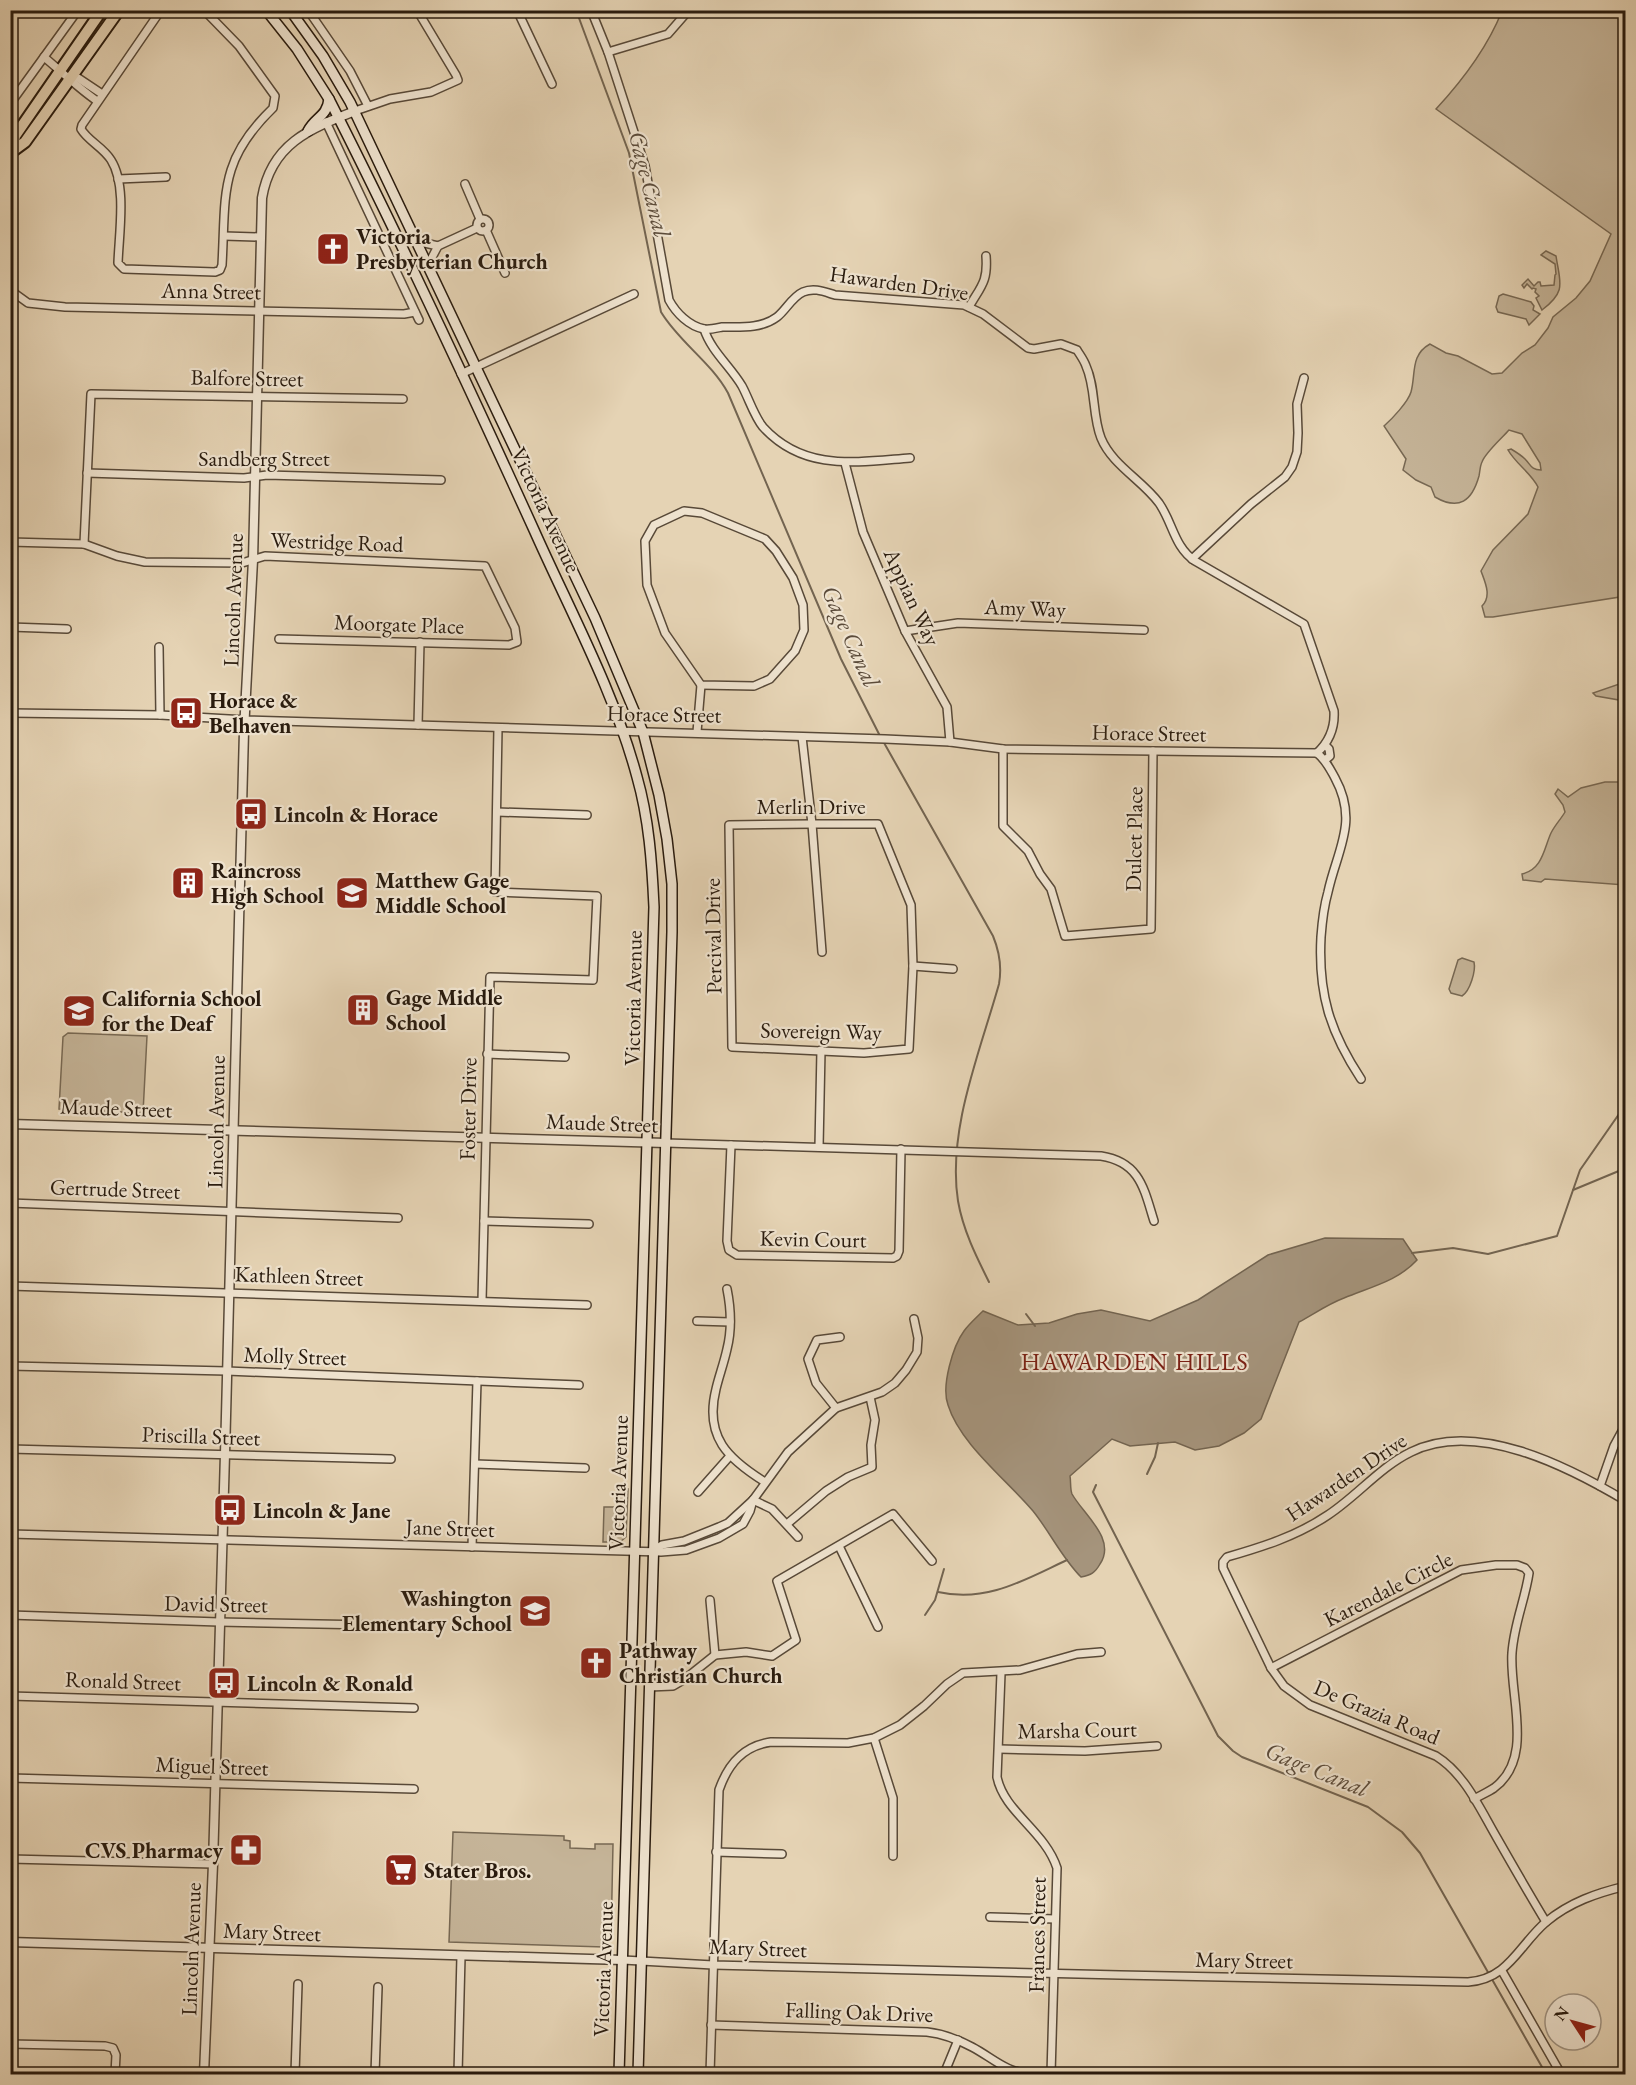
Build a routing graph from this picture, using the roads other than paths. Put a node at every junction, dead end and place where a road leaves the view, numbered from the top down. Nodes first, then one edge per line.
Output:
1 (78, 10) edge
2 (102, 10) edge
3 (119, 10) edge
4 (161, 10) edge
5 (204, 10) edge
6 (266, 10) edge
7 (290, 10) edge
8 (308, 10) edge
9 (417, 10) edge
10 (517, 10) edge
11 (591, 10) edge
12 (689, 10) edge
13 (608, 52) junction
14 (44, 57) junction
15 (60, 70) junction
16 (70, 77) junction
17 (552, 84) dead end
18 (100, 98) junction
19 (328, 99) junction
20 (10, 104) edge
21 (368, 106) junction
22 (355, 111) junction
23 (338, 118) junction
24 (326, 122) junction
25 (308, 131) junction
26 (11, 152) edge
27 (166, 177) dead end
28 (118, 179) junction
29 (465, 184) dead end
30 (480, 219) junction
31 (477, 228) junction
32 (486, 230) junction
33 (224, 236) junction
34 (260, 237) junction
35 (416, 241) junction
36 (438, 246) junction
37 (986, 256) dead end
38 (428, 265) junction
39 (505, 273) dead end
40 (10, 290) edge
41 (634, 294) dead end
42 (969, 307) junction
43 (259, 310) junction
44 (415, 312) junction
45 (419, 320) dead end
46 (704, 329) junction
47 (474, 367) junction
48 (461, 374) junction
49 (1304, 378) dead end
50 (256, 396) junction
51 (403, 399) dead end
52 (910, 458) dead end
53 (844, 463) junction
54 (87, 473) junction
55 (254, 477) junction
56 (441, 480) dead end
57 (10, 542) edge
58 (84, 544) junction
59 (1192, 559) junction
60 (253, 560) junction
61 (10, 627) edge
62 (67, 629) dead end
63 (1144, 630) dead end
64 (905, 631) junction
65 (279, 639) dead end
66 (420, 642) junction
67 (517, 642) joint
68 (159, 647) dead end
69 (701, 685) junction
70 (10, 713) edge
71 (160, 715) junction
72 (246, 720) junction
73 (418, 725) junction
74 (498, 728) junction
75 (622, 731) junction
76 (643, 732) junction
77 (697, 732) junction
78 (802, 737) junction
79 (950, 742) junction
80 (1325, 746) junction
81 (1003, 749) junction
82 (1153, 751) junction
83 (1317, 753) junction
84 (1325, 760) junction
85 (497, 812) junction
86 (587, 814) dead end
87 (812, 824) junction
88 (729, 825) joint
89 (822, 952) dead end
90 (913, 966) junction
91 (953, 969) dead end
92 (732, 1047) joint
93 (909, 1049) joint
94 (821, 1050) junction
95 (487, 1054) junction
96 (565, 1057) dead end
97 (1361, 1079) dead end
98 (10, 1124) edge
99 (234, 1130) junction
100 (486, 1137) junction
101 (648, 1143) junction
102 (666, 1143) junction
103 (731, 1145) junction
104 (819, 1147) junction
105 (901, 1149) junction
106 (10, 1203) edge
107 (232, 1211) junction
108 (398, 1218) dead end
109 (484, 1221) junction
110 (1154, 1221) dead end
111 (589, 1224) dead end
112 (10, 1286) edge
113 (727, 1289) dead end
114 (230, 1292) junction
115 (482, 1301) junction
116 (587, 1305) dead end
117 (914, 1319) dead end
118 (697, 1321) dead end
119 (730, 1323) junction
120 (840, 1336) dead end
121 (10, 1366) edge
122 (227, 1371) junction
123 (477, 1381) junction
124 (579, 1385) dead end
125 (870, 1397) junction
126 (836, 1408) junction
127 (1626, 1424) edge
128 (10, 1449) edge
129 (225, 1454) junction
130 (729, 1456) junction
131 (391, 1459) dead end
132 (475, 1464) junction
133 (585, 1468) dead end
134 (765, 1482) junction
135 (1600, 1486) junction
136 (698, 1492) dead end
137 (753, 1500) junction
138 (1626, 1501) edge
139 (787, 1524) junction
140 (10, 1534) edge
141 (798, 1538) dead end
142 (222, 1539) junction
143 (838, 1546) junction
144 (472, 1547) junction
145 (636, 1551) junction
146 (653, 1551) junction
147 (932, 1561) dead end
148 (1223, 1562) joint
149 (710, 1600) dead end
150 (10, 1616) edge
151 (219, 1623) junction
152 (421, 1626) dead end
153 (878, 1627) dead end
154 (1101, 1652) dead end
155 (715, 1655) junction
156 (1271, 1668) junction
157 (1001, 1673) junction
158 (649, 1687) junction
159 (10, 1696) edge
160 (217, 1702) junction
161 (414, 1708) dead end
162 (874, 1738) junction
163 (1157, 1746) dead end
164 (999, 1749) junction
165 (10, 1778) edge
166 (214, 1784) junction
167 (414, 1789) dead end
168 (1474, 1799) junction
169 (716, 1852) junction
170 (782, 1854) dead end
171 (893, 1856) dead end
172 (10, 1859) edge
173 (213, 1864) junction
174 (1626, 1886) edge
175 (990, 1917) dead end
176 (1055, 1919) junction
177 (1546, 1922) junction
178 (10, 1942) edge
179 (209, 1949) junction
180 (461, 1956) junction
181 (623, 1960) junction
182 (642, 1961) junction
183 (712, 1965) junction
184 (1499, 1972) junction
185 (1054, 1973) junction
186 (298, 1984) dead end
187 (378, 1988) dead end
188 (711, 2025) junction
189 (958, 2040) junction
190 (10, 2044) edge
191 (1626, 2068) edge
192 (115, 2074) edge
193 (204, 2074) edge
194 (295, 2074) edge
195 (375, 2074) edge
196 (458, 2074) edge
197 (619, 2074) edge
198 (638, 2074) edge
199 (710, 2074) edge
200 (944, 2074) edge
201 (1032, 2074) edge
202 (1051, 2074) edge
203 (1561, 2074) edge
204 (1612, 2074) edge

1 - 14 street
2 - 15 main road
3 - 16 main road
4 - 18 street
5 - 33 street
6 - 19 main road, Victoria Avenue
7 - 22 main road, Victoria Avenue
8 - 21 street
9 - 21 street, Lincoln Avenue
10 - 17 street
11 - 13 street
12 - 13 street
13 - 46 street
14 - 15 street
14 - 20 street
15 - 16 street
15 - 26 main road
16 - 18 street
16 - 26 main road
18 - 28 street
19 - 23 main road, Victoria Avenue
19 - 25 main road
21 - 22 street, Lincoln Avenue
22 - 23 street, Lincoln Avenue
22 - 35 main road, Victoria Avenue
23 - 24 street, Lincoln Avenue
23 - 48 main road, Victoria Avenue
24 - 25 street, Lincoln Avenue
24 - 44 street
25 - 34 street, Lincoln Avenue
27 - 28 street
28 - 33 street
29 - 30 street
30 - 31 street
30 - 32 street
31 - 32 street
31 - 36 street
32 - 39 street
33 - 34 street
34 - 43 street, Lincoln Avenue
35 - 36 street
35 - 38 main road, Victoria Avenue
36 - 38 street
37 - 42 street
38 - 47 main road, Victoria Avenue
40 - 43 street, Anna Street
41 - 47 street
42 - 46 street, Hawarden Drive
42 - 59 street, Hawarden Drive
43 - 44 street, Anna Street
43 - 50 street, Lincoln Avenue
44 - 45 street
46 - 53 street
47 - 48 street
47 - 76 main road, Victoria Avenue
48 - 75 main road, Victoria Avenue
49 - 59 street
50 - 51 street, Balfore Street
50 - 54 street, Balfore Street
50 - 55 street, Lincoln Avenue
52 - 53 street
53 - 64 street, Appian Way
54 - 55 street, Sandberg Street
54 - 58 street
55 - 56 street, Sandberg Street
55 - 60 street, Lincoln Avenue
57 - 58 street, Westridge Road
58 - 60 street, Westridge Road
59 - 80 street, Hawarden Drive
60 - 67 street, Westridge Road
60 - 72 street, Lincoln Avenue
61 - 62 street
63 - 64 street, Amy Way
64 - 79 street, Appian Way
65 - 66 street, Moorgate Place
66 - 67 street, Moorgate Place
66 - 73 street
68 - 71 street
69 - 69 street
69 - 77 street
70 - 71 street, Horace Street
71 - 72 street, Horace Street
72 - 73 street, Horace Street
72 - 99 street, Lincoln Avenue
73 - 74 street, Horace Street
74 - 75 street, Horace Street
74 - 85 street, Foster Drive
75 - 76 street, Horace Street
75 - 101 main road, Victoria Avenue
76 - 77 street, Horace Street
76 - 102 main road, Victoria Avenue
77 - 78 street, Horace Street
78 - 79 street, Horace Street
78 - 87 street
79 - 81 street, Horace Street
80 - 83 street
80 - 84 street, Hawarden Drive
81 - 82 street, Horace Street
81 - 82 street, Dulcet Place
82 - 83 street, Horace Street
83 - 84 street, Hawarden Drive
84 - 97 street, Hawarden Drive
85 - 86 street
85 - 95 street, Foster Drive
87 - 88 street, Merlin Drive
87 - 89 street
87 - 90 street, Merlin Drive
88 - 92 street, Percival Drive
90 - 91 street
90 - 93 street, Merlin Drive
92 - 94 street, Sovereign Way
93 - 94 street, Sovereign Way
94 - 104 street
95 - 96 street
95 - 100 street, Foster Drive
98 - 99 street, Maude Street
99 - 100 street, Maude Street
99 - 107 street, Lincoln Avenue
100 - 101 street, Maude Street
100 - 109 street, Foster Drive
101 - 102 street, Maude Street
101 - 145 main road, Victoria Avenue
102 - 103 street, Maude Street
102 - 146 main road, Victoria Avenue
103 - 104 street, Maude Street
103 - 105 street, Kevin Court
104 - 105 street, Maude Street
105 - 110 street, Maude Street
106 - 107 street, Gertrude Street
107 - 108 street, Gertrude Street
107 - 114 street, Lincoln Avenue
109 - 111 street
109 - 115 street, Foster Drive
112 - 114 street, Kathleen Street
113 - 119 street
114 - 115 street, Kathleen Street
114 - 122 street, Lincoln Avenue
115 - 116 street, Kathleen Street
117 - 125 street
118 - 119 street
119 - 130 street
120 - 126 street
121 - 122 street, Molly Street
122 - 123 street, Molly Street
122 - 129 street, Lincoln Avenue
123 - 124 street, Molly Street
123 - 132 street
125 - 126 street
125 - 139 street
126 - 134 street
127 - 135 street
128 - 129 street, Priscilla Street
129 - 131 street, Priscilla Street
129 - 142 street, Lincoln Avenue
130 - 134 street
130 - 136 street
132 - 133 street
132 - 144 street
134 - 137 street
135 - 138 street, Hawarden Drive
135 - 148 street, Hawarden Drive
137 - 139 street
137 - 146 street
137 - 146 street, Jane Street
139 - 141 street
140 - 142 street, Jane Street
142 - 144 street, Jane Street
142 - 151 street, Lincoln Avenue
143 - 147 street
143 - 153 street
143 - 155 street
144 - 145 street, Jane Street
145 - 146 street, Jane Street
145 - 181 main road, Victoria Avenue
146 - 158 main road, Victoria Avenue
148 - 156 street, De Grazia Road
149 - 155 street
150 - 151 street, David Street
151 - 152 street, David Street
151 - 160 street, Lincoln Avenue
154 - 157 street
155 - 158 street
156 - 168 street, De Grazia Road
156 - 168 street, Karendale Circle
157 - 162 street
157 - 164 street, Frances Street
158 - 182 main road, Victoria Avenue
159 - 160 street, Ronald Street
160 - 161 street, Ronald Street
160 - 166 street, Lincoln Avenue
162 - 169 street
162 - 171 street
163 - 164 street, Marsha Court
164 - 176 street, Frances Street
165 - 166 street, Miguel Street
166 - 167 street, Miguel Street
166 - 173 street, Lincoln Avenue
168 - 177 street, De Grazia Road
169 - 170 street
169 - 183 street
172 - 173 street
173 - 179 street, Lincoln Avenue
174 - 177 street
175 - 176 street
176 - 185 street, Frances Street
177 - 184 street
178 - 179 street, Mary Street
179 - 180 street, Mary Street
179 - 193 street, Lincoln Avenue
180 - 181 street, Mary Street
180 - 196 street
181 - 182 street, Mary Street
181 - 197 main road, Victoria Avenue
182 - 183 street, Mary Street
182 - 198 main road, Victoria Avenue
183 - 185 street, Mary Street
183 - 188 street
184 - 185 street, Mary Street
184 - 203 street
185 - 202 street, Frances Street
186 - 194 street
187 - 195 street
188 - 189 street, Falling Oak Drive
188 - 199 street
189 - 200 street
189 - 201 street, Falling Oak Drive
190 - 192 street
191 - 204 street

